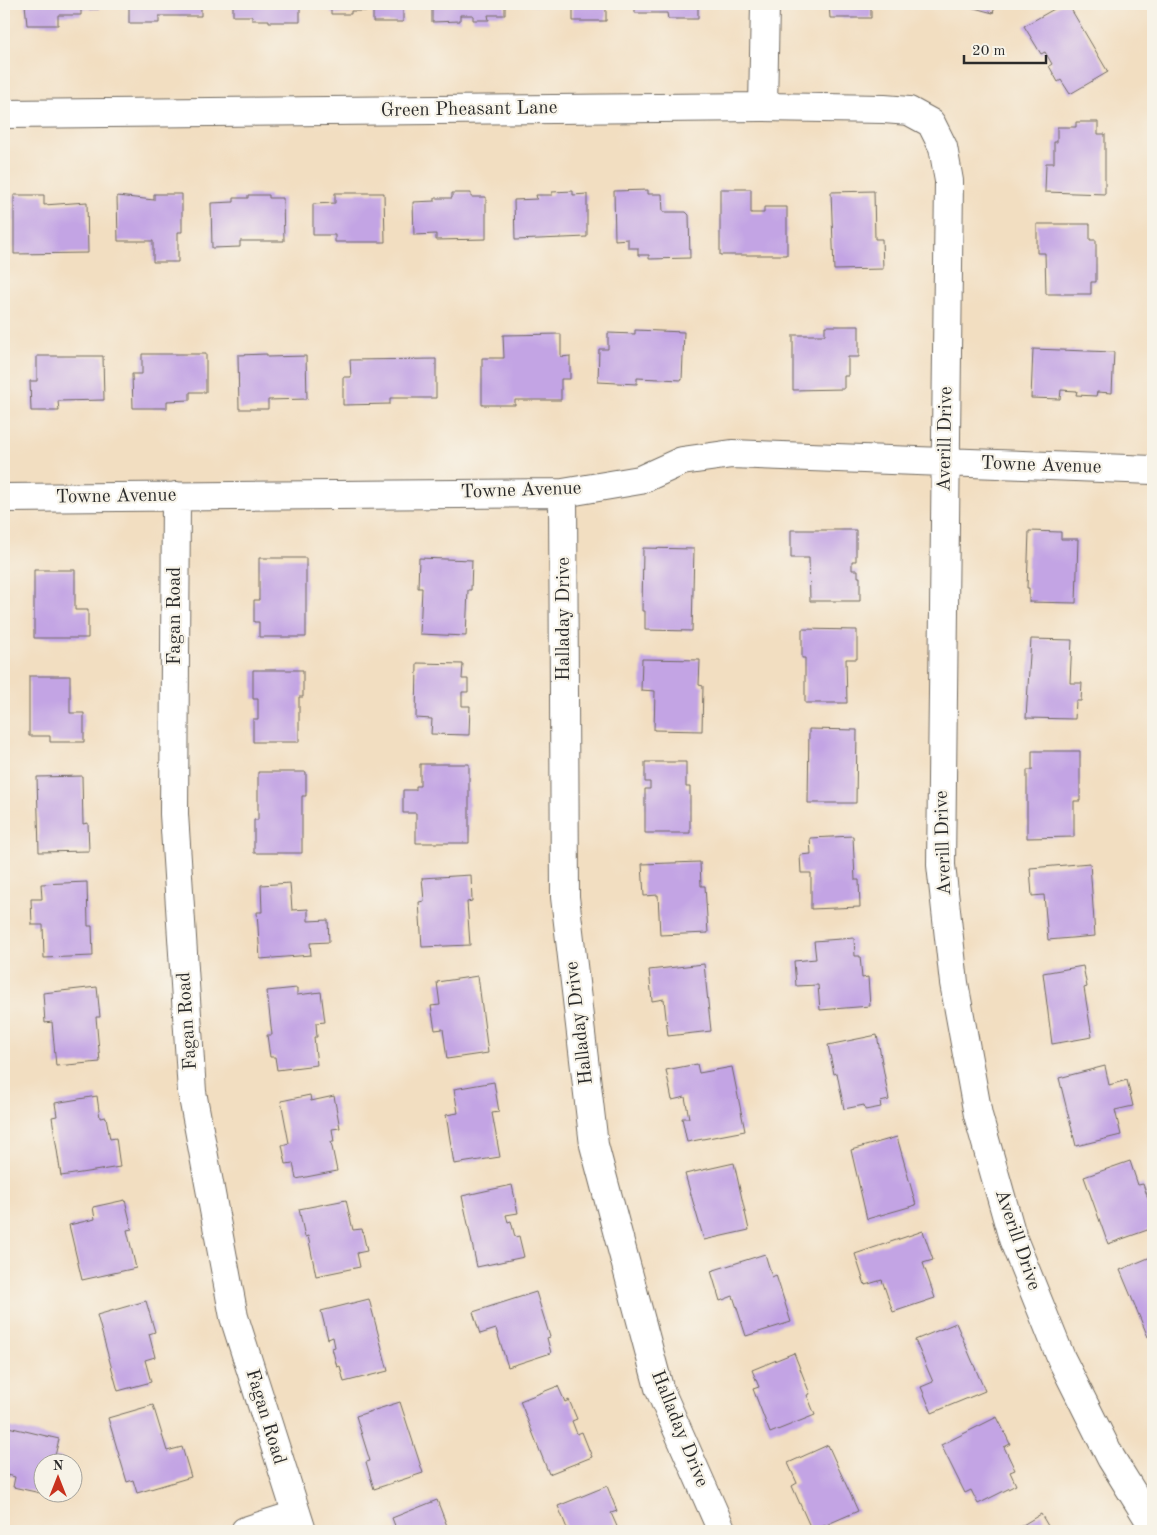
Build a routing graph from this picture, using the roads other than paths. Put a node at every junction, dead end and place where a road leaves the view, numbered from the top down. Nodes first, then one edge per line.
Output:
1 (766, 4) edge
2 (763, 107) junction
3 (4, 114) edge
4 (932, 123) joint
5 (946, 462) junction
6 (1153, 470) edge
7 (564, 493) junction
8 (176, 496) junction
9 (4, 498) edge
10 (298, 1523) edge
11 (1153, 1526) edge
12 (245, 1531) edge
13 (722, 1531) edge

1 - 2 street
2 - 3 street, Green Pheasant Lane
2 - 4 street, Green Pheasant Lane
4 - 5 street, Averill Drive
5 - 6 street, Towne Avenue
5 - 7 street, Towne Avenue
5 - 11 street, Averill Drive
7 - 8 street, Towne Avenue
7 - 13 street, Halladay Drive
8 - 9 street, Towne Avenue
8 - 10 street, Fagan Road
10 - 12 street

